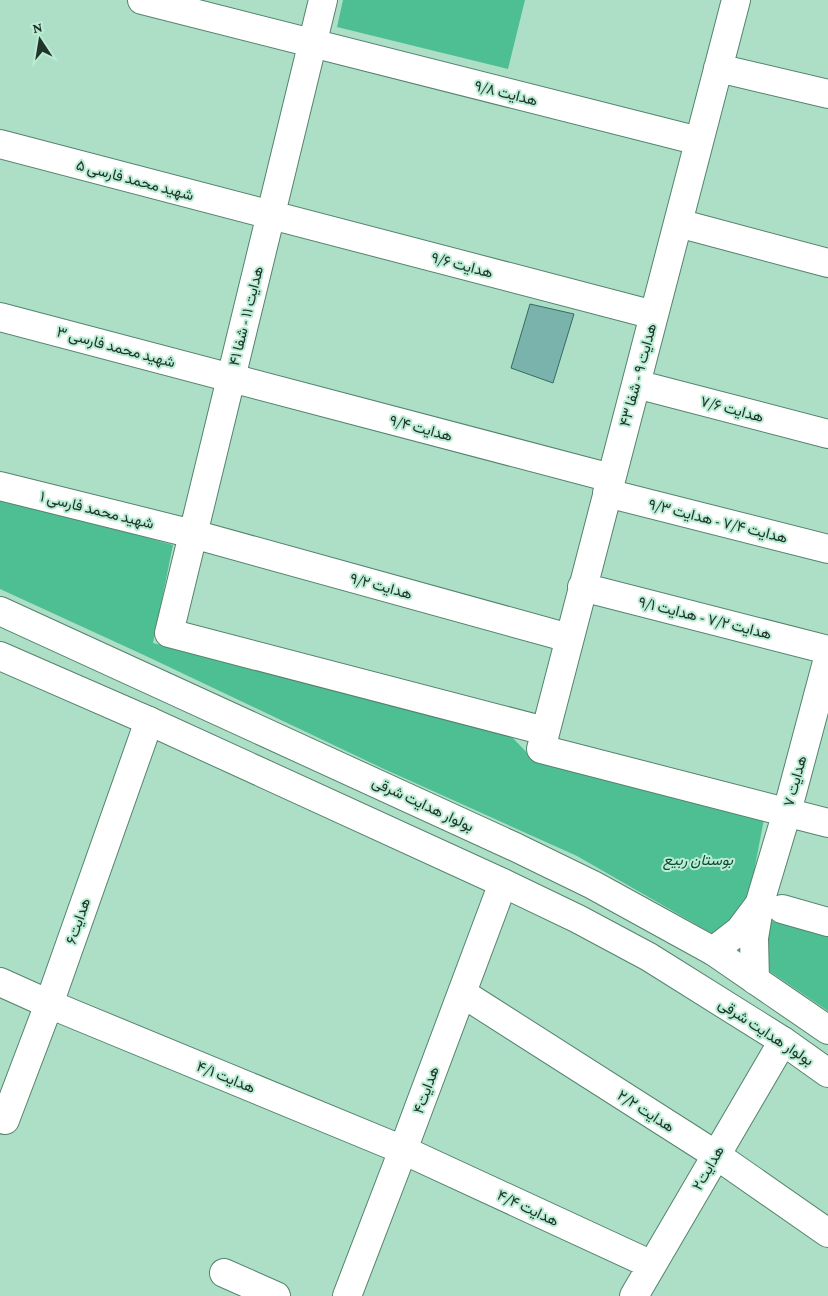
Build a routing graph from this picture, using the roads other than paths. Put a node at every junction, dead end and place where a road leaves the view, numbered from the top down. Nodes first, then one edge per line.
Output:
1 (142, 0) edge
2 (323, 0) edge
3 (736, 0) edge
4 (312, 44) junction
5 (718, 68) junction
6 (828, 94) edge
7 (699, 141) junction
8 (0, 144) edge
9 (271, 216) junction
10 (678, 223) junction
11 (828, 263) edge
12 (654, 315) junction
13 (0, 317) edge
14 (231, 378) junction
15 (636, 384) junction
16 (828, 434) edge
17 (609, 485) junction
18 (0, 486) edge
19 (193, 534) junction
20 (828, 549) edge
21 (582, 587) junction
22 (0, 611) edge
23 (570, 638) junction
24 (828, 650) edge
25 (0, 656) edge
26 (828, 658) edge
27 (149, 721) junction
28 (543, 740) junction
29 (378, 784) junction
30 (787, 812) junction
31 (362, 818) junction
32 (828, 823) edge
33 (503, 883) junction
34 (771, 906) junction
35 (828, 922) edge
36 (713, 951) junction
37 (755, 980) junction
38 (0, 982) edge
39 (462, 993) junction
40 (49, 1004) junction
41 (828, 1030) edge
42 (783, 1041) junction
43 (828, 1073) edge
44 (5, 1120) dead end
45 (403, 1150) junction
46 (716, 1155) junction
47 (828, 1233) edge
48 (652, 1265) junction
49 (224, 1273) dead end
50 (276, 1296) edge
51 (347, 1296) edge
52 (634, 1296) edge

1 - 4 street, هدایت ۹/۸
2 - 4 street, هدایت ۱۱ - شفا ۴۱
3 - 5 street, هدایت ۹ - شفا ۴۳
4 - 7 street, هدایت ۹/۸
4 - 9 street, هدایت ۱۱ - شفا ۴۱
5 - 6 street
5 - 7 street, هدایت ۹ - شفا ۴۳
7 - 10 street, هدایت ۹ - شفا ۴۳
8 - 9 street, شهید محمد فارسی ۵
9 - 12 street, هدایت ۹/۶
9 - 14 street, هدایت ۱۱ - شفا ۴۱
10 - 11 street
10 - 12 street, هدایت ۹ - شفا ۴۳
12 - 15 street, هدایت ۹ - شفا ۴۳
13 - 14 street, شهید محمد فارسی ۳
14 - 17 street, هدایت ۹/۴
14 - 19 street, هدایت ۱۱ - شفا ۴۱
15 - 16 street, هدایت ۷/۶
15 - 17 street, هدایت ۹ - شفا ۴۳
17 - 20 street, هدایت ۷/۴ - هدایت ۹/۳
17 - 21 street, هدایت ۹ - شفا ۴۳
18 - 19 street, شهید محمد فارسی ۱
19 - 23 street, هدایت ۹/۲
19 - 28 street, هدایت ۱۱ - شفا ۴۱
21 - 23 street, هدایت ۹ - شفا ۴۳
21 - 24 street, هدایت ۷/۲ - هدایت ۹/۱
22 - 29 street, بولوار هدایت شرقی
23 - 28 street, هدایت ۹ - شفا ۴۳
25 - 27 street, بولوار هدایت شرقی
26 - 30 street, هدایت ۷
27 - 31 street, بولوار هدایت شرقی
27 - 40 street, هدایت۶
28 - 30 street
29 - 31 street
29 - 36 street, بولوار هدایت شرقی
30 - 32 street
30 - 34 street, هدایت ۷
31 - 33 street, بولوار هدایت شرقی
33 - 39 street, هدایت۴
33 - 42 street, بولوار هدایت شرقی
34 - 35 street
34 - 36 street, هدایت ۷
34 - 37 street, هدایت ۷
36 - 37 street, بولوار هدایت شرقی
37 - 41 street, بولوار هدایت شرقی
38 - 40 street, هدایت ۴/۱
39 - 45 street, هدایت۴
39 - 46 street, هدایت ۲/۲
40 - 44 street, هدایت۶
40 - 45 street, هدایت ۴/۱
42 - 43 street, بولوار هدایت شرقی
42 - 46 street, هدایت۲
45 - 48 street, هدایت ۴/۴
45 - 51 street, هدایت۴
46 - 47 street, هدایت ۲/۲
46 - 48 street, هدایت۲
48 - 52 street, هدایت۲
49 - 50 street

